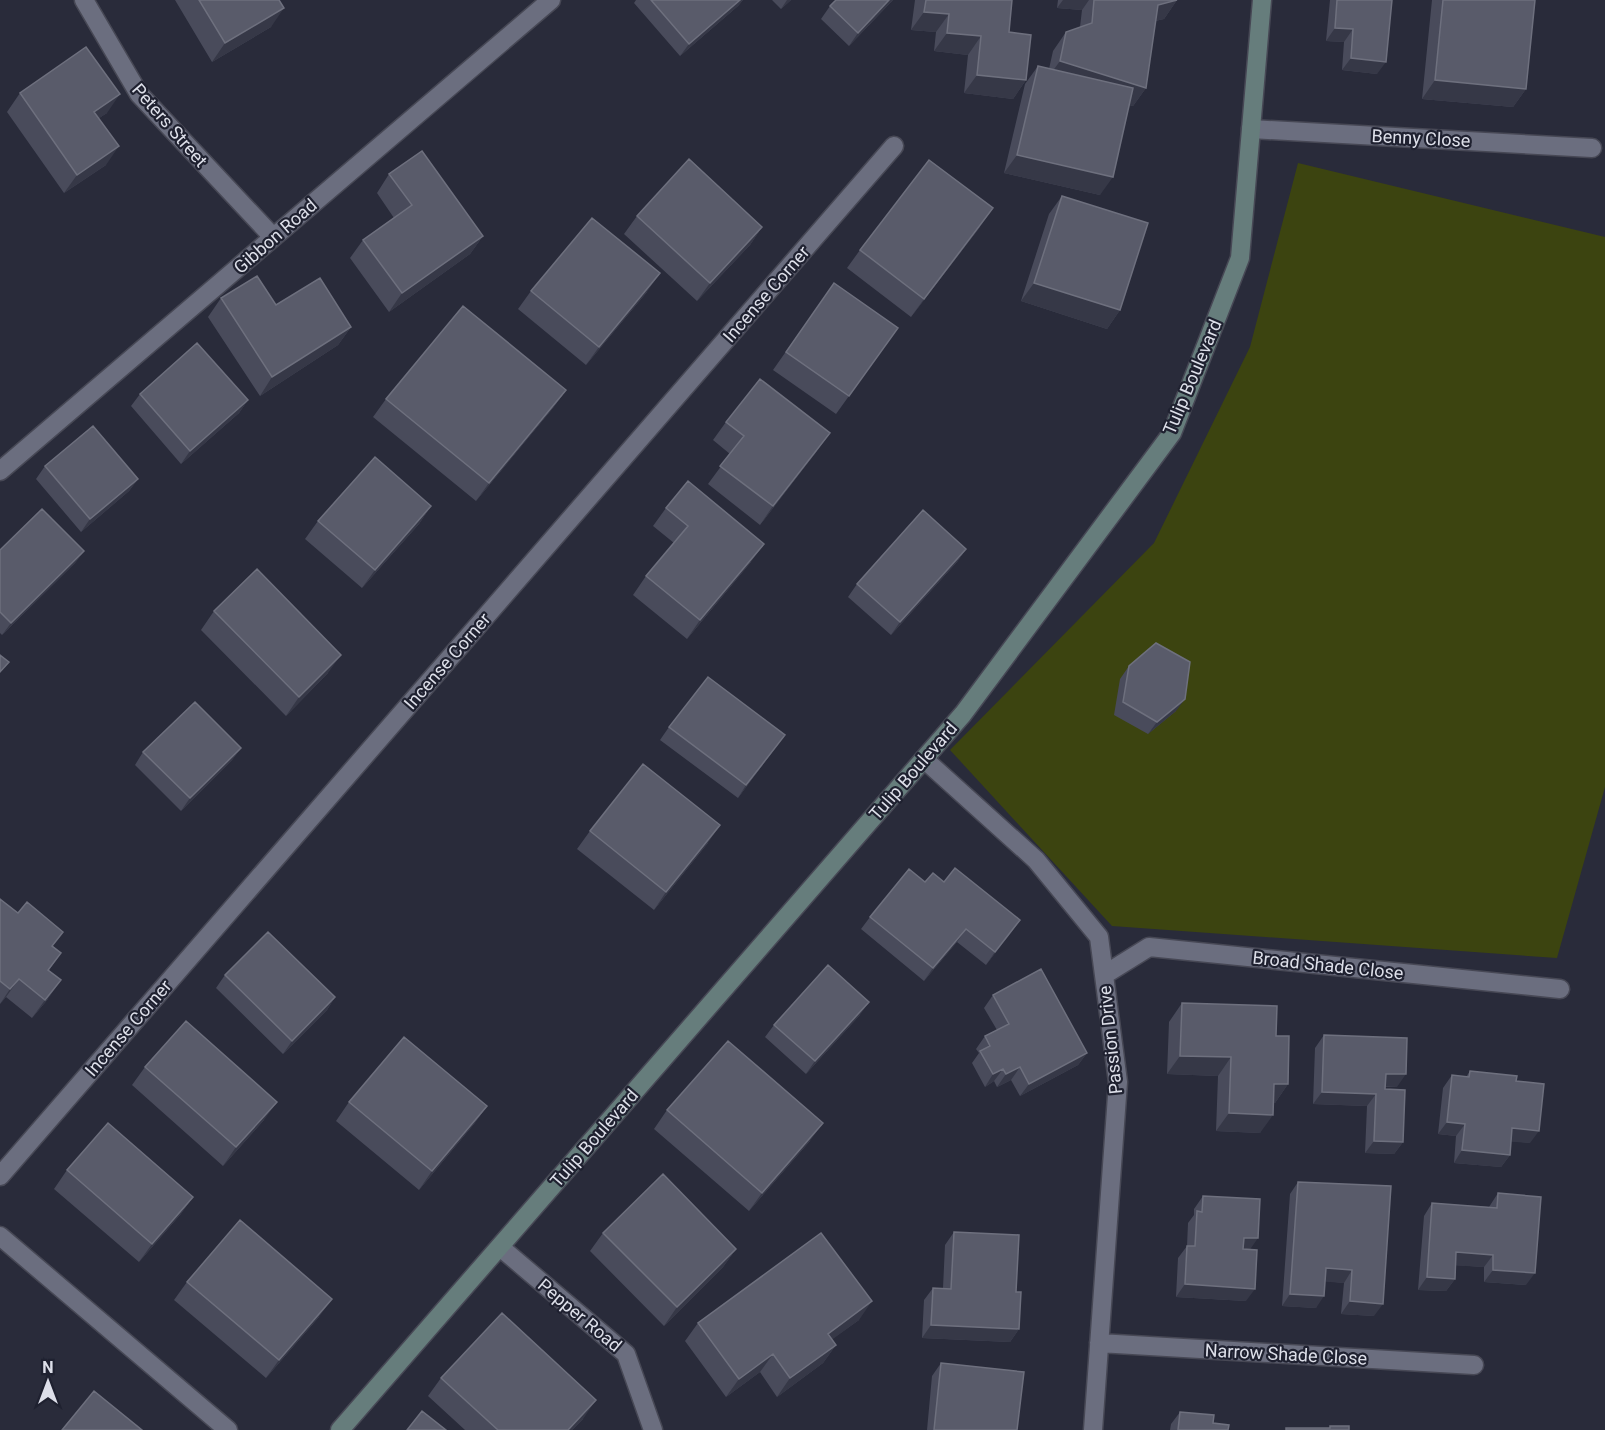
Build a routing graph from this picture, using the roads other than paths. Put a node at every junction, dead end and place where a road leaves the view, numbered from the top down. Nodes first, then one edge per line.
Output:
1 (84, 0) edge
2 (551, 0) edge
3 (1262, 0) edge
4 (1251, 129) junction
5 (894, 147) dead end
6 (1592, 148) dead end
7 (273, 237) junction
8 (0, 471) edge
9 (924, 759) junction
10 (1104, 975) junction
11 (1560, 988) dead end
12 (0, 1176) edge
13 (0, 1236) edge
14 (500, 1246) junction
15 (1099, 1343) junction
16 (1474, 1365) dead end
17 (228, 1430) edge
18 (340, 1430) edge
19 (653, 1430) edge
20 (1093, 1430) edge

1 - 7 street, Peters Street
2 - 7 street, Gibbon Road
3 - 4 street, Tulip Boulevard
4 - 6 street, Benny Close
4 - 9 street, Tulip Boulevard
5 - 12 street, Incense Corner
7 - 8 street, Gibbon Road
9 - 10 street, Passion Drive
9 - 14 street, Tulip Boulevard
10 - 11 street, Broad Shade Close
10 - 15 street, Passion Drive
13 - 17 street
14 - 18 street, Tulip Boulevard
14 - 19 street, Pepper Road
15 - 16 street, Narrow Shade Close
15 - 20 street, Passion Drive

